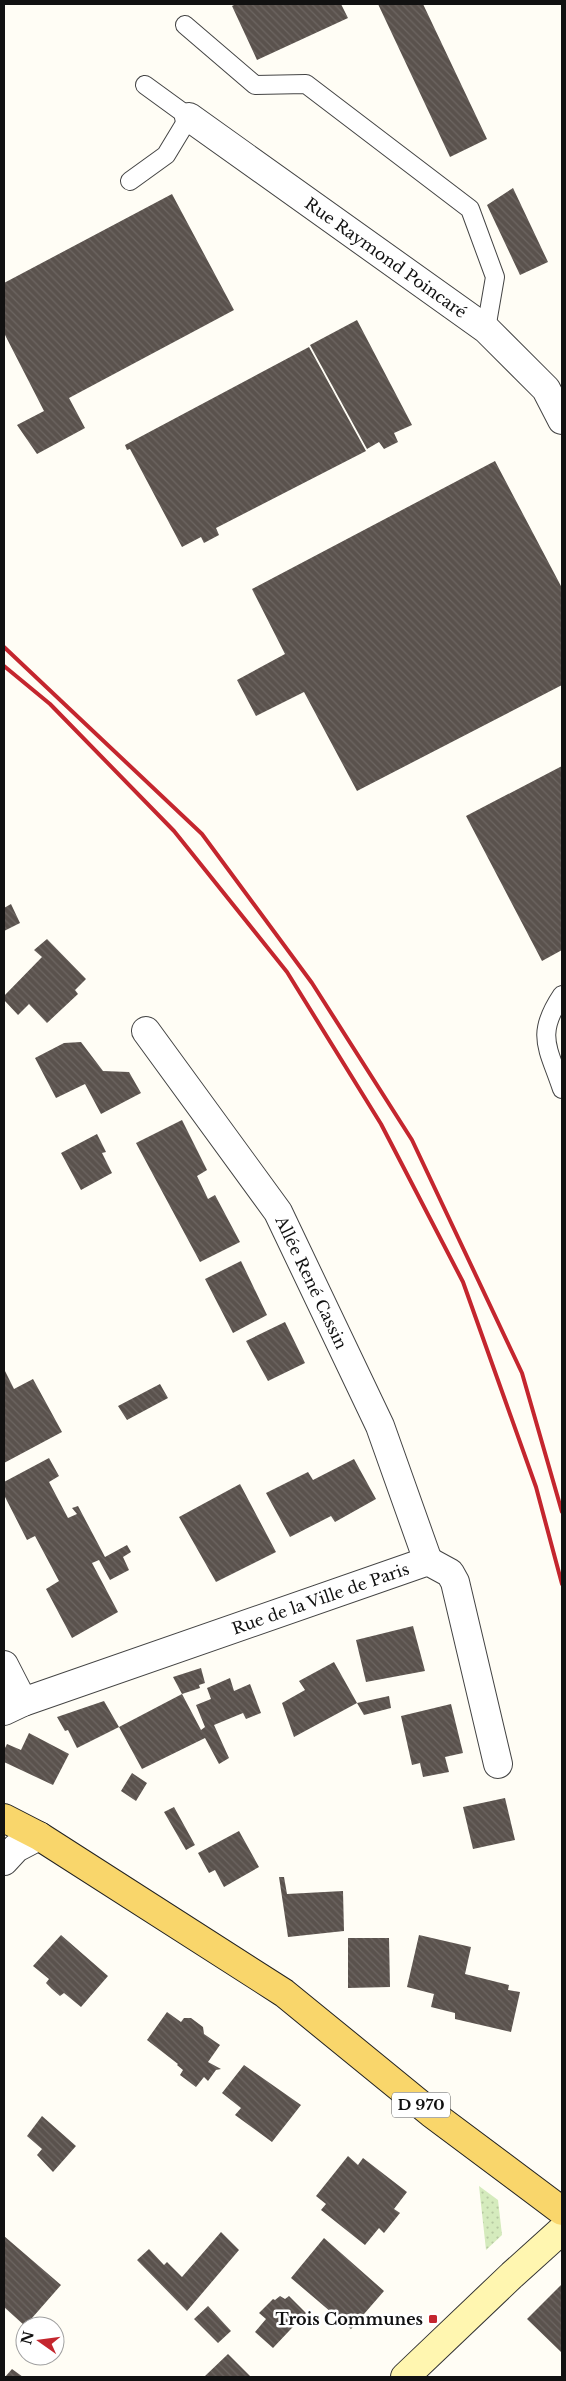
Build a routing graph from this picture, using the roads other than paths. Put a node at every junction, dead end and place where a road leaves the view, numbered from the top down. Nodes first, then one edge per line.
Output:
1 (185, 24) dead end
2 (145, 85) dead end
3 (189, 117) junction
4 (130, 181) dead end
5 (486, 329) junction
6 (562, 420) edge
7 (562, 995) edge
8 (146, 1031) dead end
9 (562, 1089) edge
10 (428, 1561) junction
11 (4, 1666) edge
12 (14, 1706) edge
13 (498, 1764) dead end
14 (4, 1818) edge
15 (40, 1836) junction
16 (4, 1861) edge
17 (562, 2211) edge
18 (562, 2230) edge
19 (404, 2377) edge

1 - 5 lane
2 - 3 lane
3 - 4 lane
3 - 5 street, Rue Raymond Poincaré
5 - 6 street, Rue Raymond Poincaré
7 - 9 lane
8 - 10 street, Allée René Cassin
10 - 12 street, Rue de la Ville de Paris
10 - 13 street, Rue de la Ville de Paris
11 - 12 street
14 - 15 main road, D 970
15 - 16 street
15 - 17 main road, D 970
18 - 19 main road

